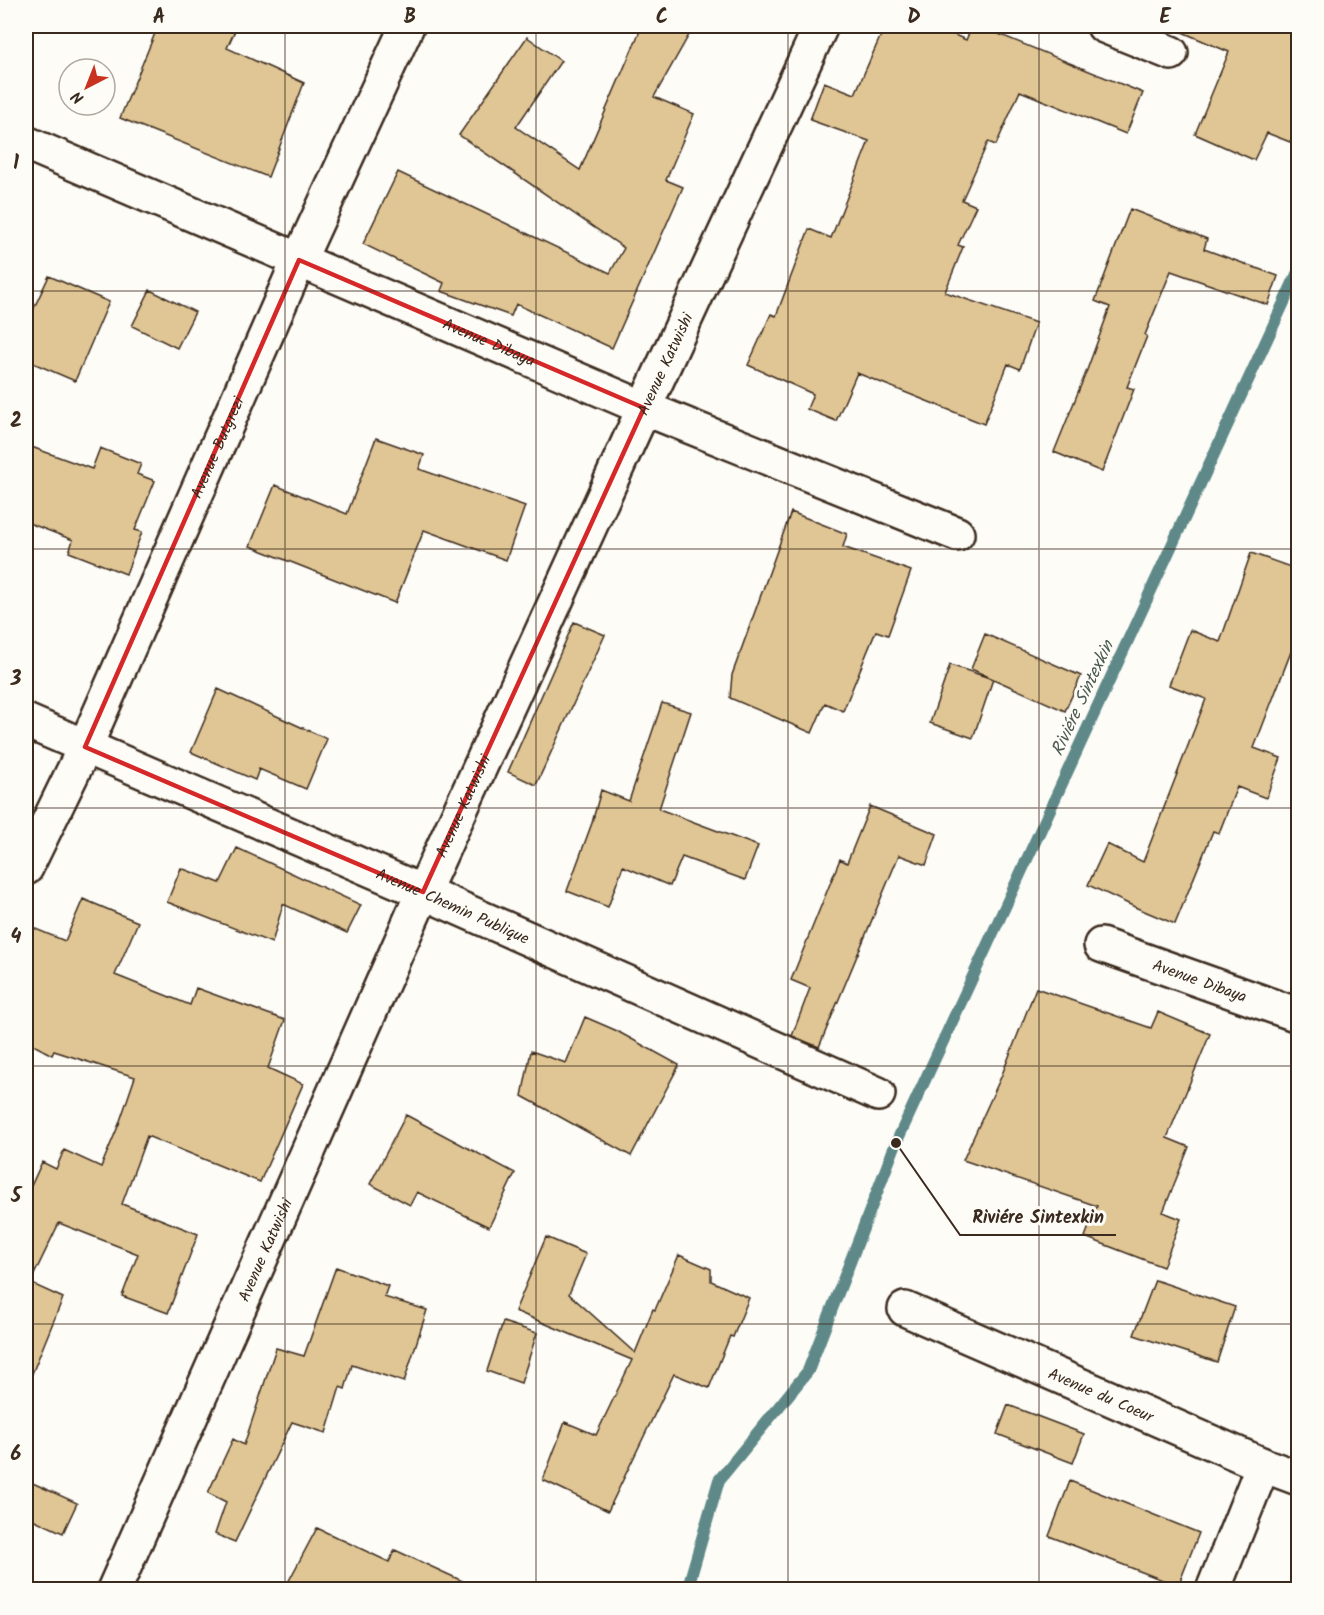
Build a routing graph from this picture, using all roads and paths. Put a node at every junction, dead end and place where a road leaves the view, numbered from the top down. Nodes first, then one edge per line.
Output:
1 (407, 26) edge
2 (821, 26) edge
3 (1104, 26) edge
4 (1171, 53) dead end
5 (26, 143) edge
6 (299, 260) junction
7 (644, 408) junction
8 (957, 534) dead end
9 (26, 721) edge
10 (85, 747) junction
11 (26, 868) edge
12 (423, 892) junction
13 (1101, 945) dead end
14 (1299, 1015) edge
15 (878, 1094) dead end
16 (905, 1309) dead end
17 (1263, 1465) junction
18 (1299, 1478) edge
19 (114, 1590) edge
20 (1213, 1590) edge

1 - 6 street, Avenue Butgrezi
2 - 7 street, Avenue Katwishi
3 - 4 street
5 - 6 street, Avenue Dibaya
6 - 7 street, Avenue Dibaya
6 - 10 street, Avenue Butgrezi
7 - 8 street, Avenue Dibaya
7 - 12 street, Avenue Katwishi
9 - 10 street, Avenue Chemin Publique
10 - 11 street, Avenue Butgrezi
10 - 12 street, Avenue Chemin Publique
12 - 15 street, Avenue Chemin Publique
12 - 19 street, Avenue Katwishi
13 - 14 street, Avenue Dibaya
16 - 17 street, Avenue du Coeur
17 - 18 street, Avenue du Coeur
17 - 20 street

